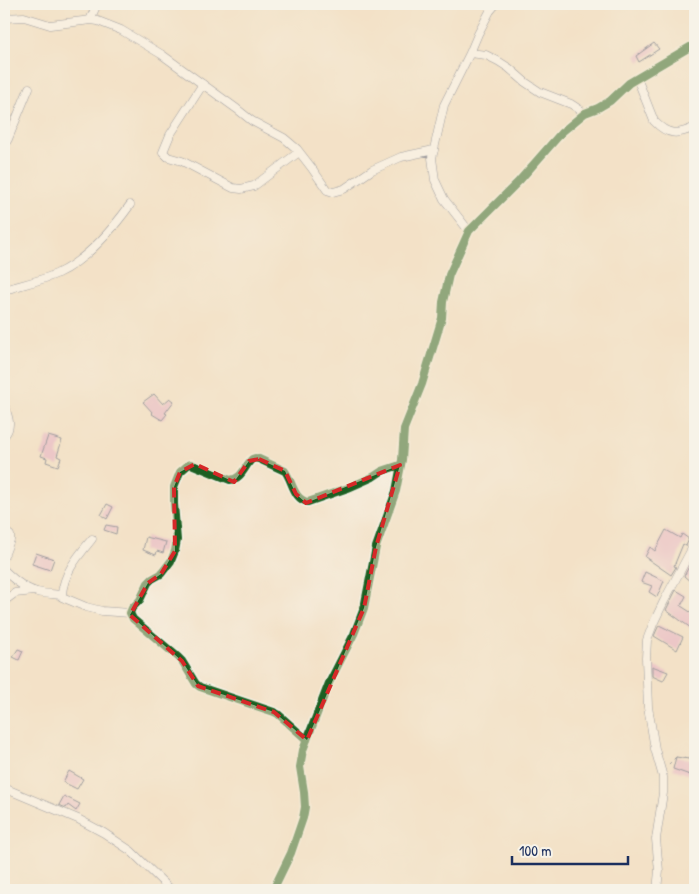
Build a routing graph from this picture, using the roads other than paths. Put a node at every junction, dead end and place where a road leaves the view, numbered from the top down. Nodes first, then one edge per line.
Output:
1 (97, 4) edge
2 (496, 4) edge
3 (4, 18) edge
4 (90, 20) junction
5 (695, 44) edge
6 (470, 53) junction
7 (637, 78) junction
8 (203, 84) junction
9 (29, 88) dead end
10 (585, 113) junction
11 (695, 127) edge
12 (4, 146) edge
13 (434, 150) junction
14 (299, 152) junction
15 (130, 204) dead end
16 (469, 231) junction
17 (4, 290) edge
18 (4, 405) edge
19 (4, 436) edge
20 (400, 465) junction
21 (4, 532) edge
22 (92, 539) dead end
23 (695, 543) edge
24 (4, 556) edge
25 (4, 570) edge
26 (34, 591) junction
27 (62, 595) junction
28 (4, 601) edge
29 (130, 613) junction
30 (307, 740) junction
31 (4, 788) edge
32 (171, 890) edge
33 (273, 890) edge
34 (657, 890) edge

1 - 4 street
2 - 6 street
3 - 4 street
4 - 8 street
5 - 7 street
6 - 10 street
6 - 13 street
7 - 10 street
7 - 11 street
8 - 14 street
8 - 14 street
9 - 12 street
10 - 16 street
13 - 14 street
13 - 16 street
15 - 17 street
16 - 20 street
18 - 19 street
20 - 29 street
20 - 30 street
21 - 24 street
22 - 27 street
23 - 34 street
25 - 26 street
26 - 27 street
26 - 28 street
27 - 29 street
29 - 30 street
30 - 33 street
31 - 32 street

